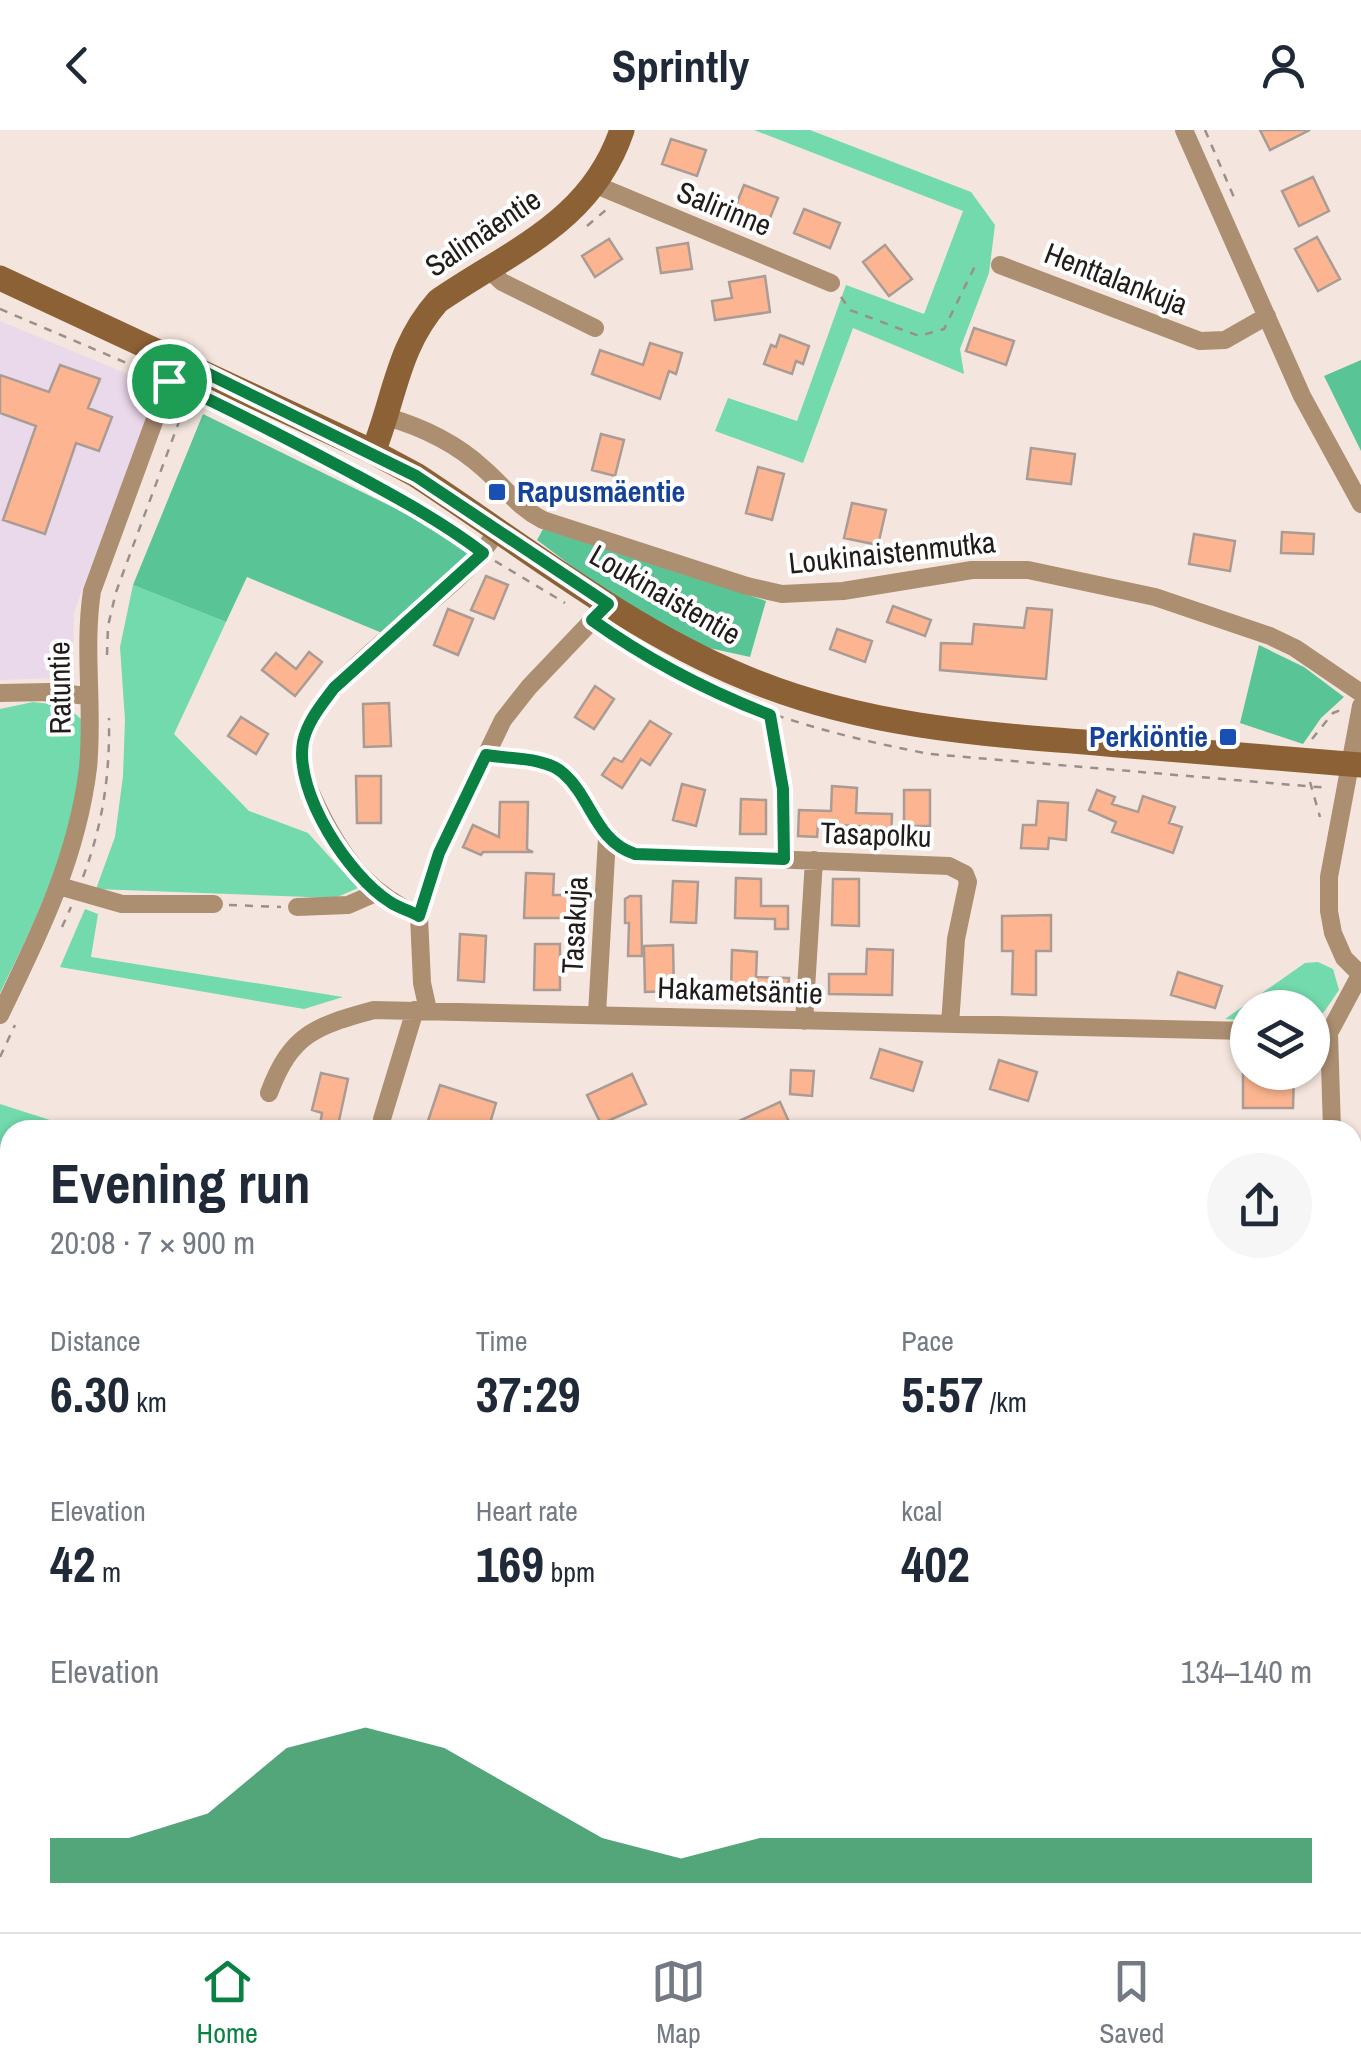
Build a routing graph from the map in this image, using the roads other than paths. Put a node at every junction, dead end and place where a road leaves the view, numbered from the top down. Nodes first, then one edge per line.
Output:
1 (622, 130) edge
2 (1184, 130) edge
3 (596, 185) junction
4 (1000, 265) road end
5 (487, 268) junction
6 (0, 278) edge
7 (832, 284) road end
8 (1267, 316) junction
9 (595, 328) dead end
10 (173, 370) junction
11 (388, 417) junction
12 (373, 452) junction
13 (1361, 504) edge
14 (500, 530) junction
15 (600, 612) junction
16 (0, 693) edge
17 (1361, 693) edge
18 (88, 696) junction
19 (1354, 707) edge
20 (486, 755) junction
21 (1352, 772) edge
22 (607, 838) junction
23 (814, 860) junction
24 (59, 886) junction
25 (378, 892) junction
26 (214, 904) road end
27 (298, 907) road end
28 (419, 916) junction
29 (1361, 975) edge
30 (422, 1010) junction
31 (0, 1014) edge
32 (597, 1014) junction
33 (1330, 1020) edge
34 (804, 1022) junction
35 (950, 1024) junction
36 (1230, 1031) edge
37 (1327, 1090) edge
38 (269, 1093) dead end
39 (382, 1120) dead end
40 (1331, 1120) edge

1 - 3 street, Salimäentie
2 - 8 street
3 - 5 street, Salimäentie
3 - 7 street, Salirinne
4 - 8 street, Henttalankuja
5 - 9 street
5 - 11 street, Salimäentie
6 - 10 street, Loukinaistentie
8 - 13 street
10 - 12 street, Loukinaistentie
10 - 18 street, Ratuntie
11 - 12 street, Salimäentie
11 - 17 street, Loukinaistenmutka
12 - 14 street, Loukinaistentie
14 - 15 street, Loukinaistentie
14 - 25 street
15 - 20 street
15 - 21 street, Loukinaistentie
16 - 18 street
18 - 24 street, Ratuntie
19 - 21 street
20 - 22 street
20 - 28 street
21 - 29 street
22 - 23 street, Tasapolku
22 - 32 street, Tasakuja
23 - 34 street
23 - 35 street, Tasapolku
24 - 26 street
24 - 31 street, Ratuntie
25 - 27 street
25 - 28 street
28 - 30 street
29 - 33 street
30 - 32 street, Hakametsäntie
30 - 38 street, Hakametsäntie
30 - 39 street
32 - 34 street, Hakametsäntie
34 - 35 street, Hakametsäntie
35 - 36 street, Hakametsäntie
37 - 40 street

